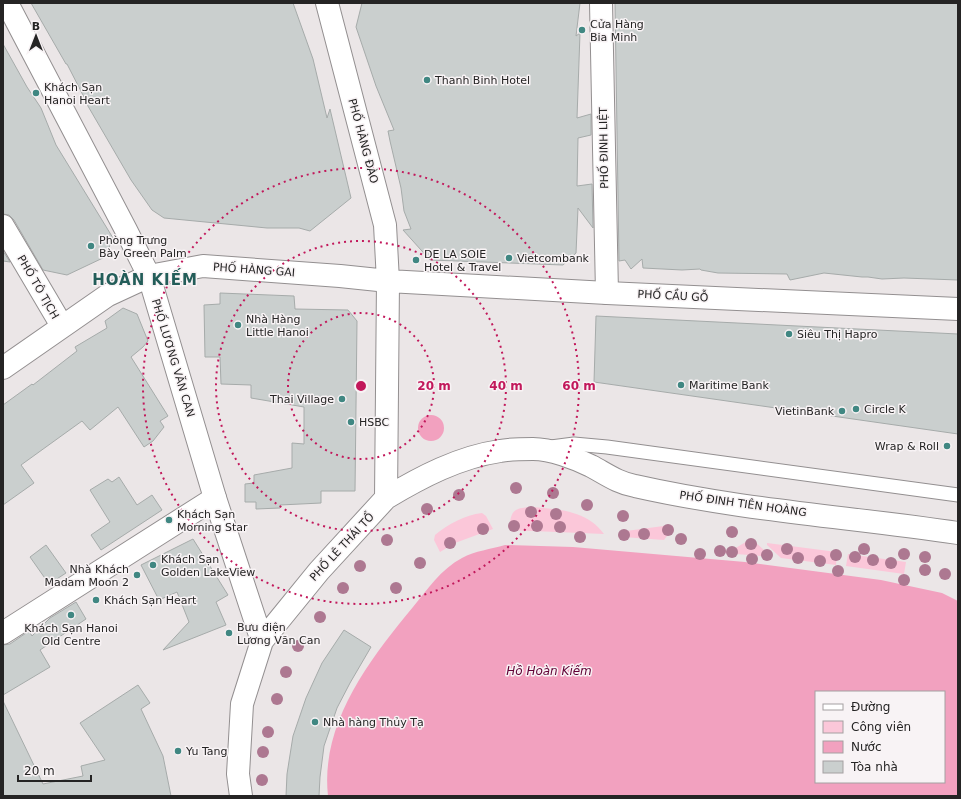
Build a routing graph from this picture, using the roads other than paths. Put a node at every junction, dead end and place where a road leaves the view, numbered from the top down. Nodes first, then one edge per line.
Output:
1 (7, 3) edge
2 (326, 3) edge
3 (601, 3) edge
4 (3, 226) edge
5 (148, 276) junction
6 (388, 281) junction
7 (606, 293) junction
8 (958, 309) edge
9 (62, 326) junction
10 (3, 368) edge
11 (535, 449) junction
12 (958, 495) edge
13 (215, 498) junction
14 (386, 498) junction
15 (958, 533) edge
16 (3, 633) edge
17 (262, 641) junction
18 (241, 796) edge

1 - 5 street, PHỐ LƯƠNG VĂN CAN
2 - 6 street, PHỐ HÀNG ĐÀO
3 - 7 street, PHỐ ĐINH LIỆT
4 - 9 street, PHỐ TÔ TỊCH
5 - 6 street, PHỐ HÀNG GAI
5 - 9 street, PHỐ HÀNG GAI
5 - 13 street, PHỐ LƯƠNG VĂN CAN
6 - 7 street, PHỐ CẦU GỖ
6 - 14 street
7 - 8 street, PHỐ CẦU GỖ
9 - 10 street, PHỐ HÀNG GAI
11 - 12 lane, PHỐ ĐINH TIÊN HOÀNG
11 - 14 street, PHỐ ĐINH TIÊN HOÀNG
11 - 15 street, PHỐ ĐINH TIÊN HOÀNG
13 - 16 street
13 - 17 street, PHỐ LƯƠNG VĂN CAN
14 - 17 street, PHỐ LÊ THÁI TỔ
17 - 18 street, PHỐ LÊ THÁI TỔ

